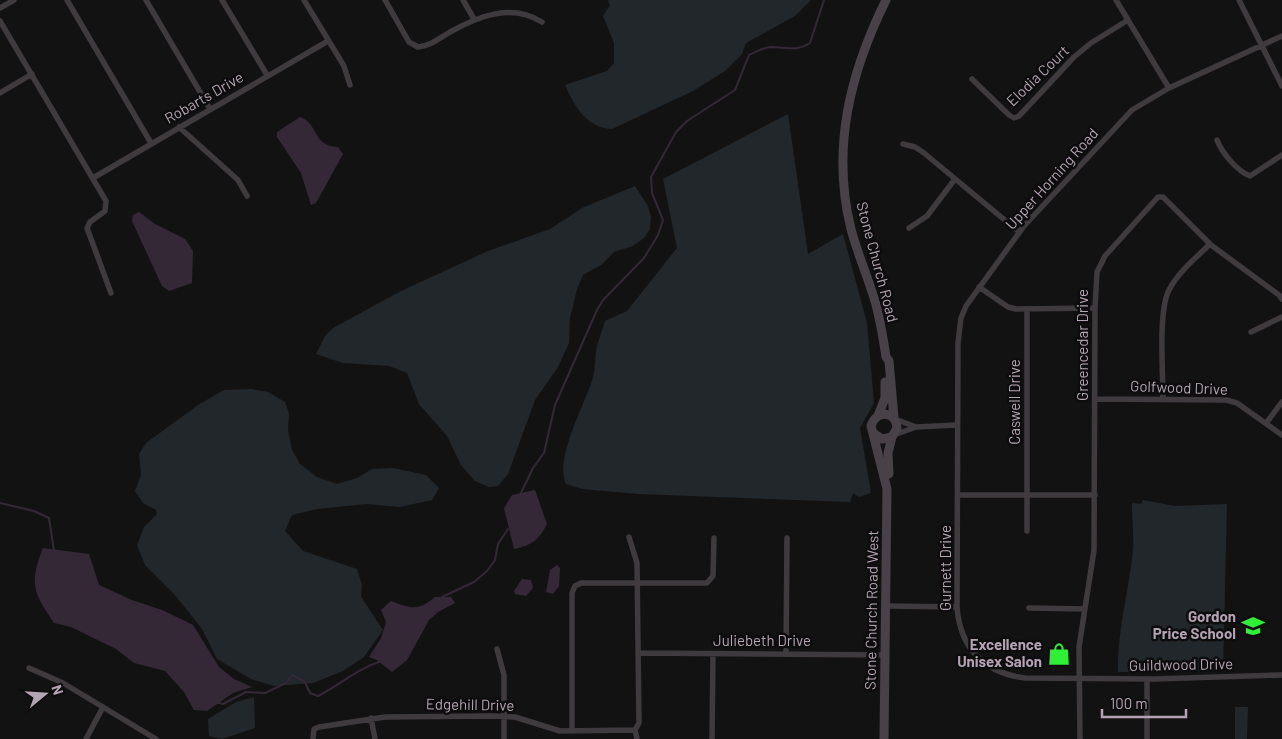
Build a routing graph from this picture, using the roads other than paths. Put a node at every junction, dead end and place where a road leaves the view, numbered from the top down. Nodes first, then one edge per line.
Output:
1 (14, 0) edge
2 (67, 0) edge
3 (146, 0) edge
4 (222, 0) edge
5 (304, 0) edge
6 (385, 0) edge
7 (462, 0) edge
8 (886, 0) edge
9 (1116, 0) edge
10 (1239, 0) edge
11 (0, 8) edge
12 (474, 19) junction
13 (1128, 20) junction
14 (0, 21) edge
15 (542, 22) dead end
16 (1282, 36) edge
17 (328, 41) junction
18 (1260, 45) junction
19 (32, 74) junction
20 (267, 75) junction
21 (972, 79) dead end
22 (350, 85) dead end
23 (1282, 86) edge
24 (1169, 88) junction
25 (0, 93) edge
26 (210, 109) junction
27 (179, 127) junction
28 (1217, 140) dead end
29 (151, 143) junction
30 (903, 144) dead end
31 (1282, 155) edge
32 (93, 178) junction
33 (955, 179) junction
34 (247, 196) dead end
35 (909, 228) dead end
36 (1019, 232) junction
37 (1210, 244) junction
38 (979, 287) junction
39 (111, 293) dead end
40 (1282, 300) edge
41 (1095, 308) junction
42 (1028, 309) junction
43 (1282, 317) edge
44 (1251, 332) dead end
45 (886, 358) junction
46 (1163, 398) junction
47 (1095, 399) junction
48 (1282, 402) edge
49 (878, 416) junction
50 (894, 419) junction
51 (1267, 422) junction
52 (957, 426) junction
53 (916, 427) junction
54 (873, 434) junction
55 (1282, 435) edge
56 (893, 436) junction
57 (886, 481) junction
58 (958, 495) junction
59 (1027, 495) junction
60 (1095, 495) junction
61 (1027, 531) dead end
62 (630, 537) dead end
63 (714, 538) dead end
64 (787, 538) dead end
65 (638, 583) junction
66 (886, 606) junction
67 (957, 606) junction
68 (1029, 608) dead end
69 (1085, 609) junction
70 (496, 649) dead end
71 (639, 653) junction
72 (713, 654) junction
73 (786, 654) junction
74 (885, 655) junction
75 (29, 668) dead end
76 (1282, 675) edge
77 (1081, 678) junction
78 (1148, 679) junction
79 (103, 707) junction
80 (504, 717) junction
81 (371, 718) junction
82 (635, 730) junction
83 (572, 731) junction
84 (86, 739) edge
85 (156, 739) edge
86 (313, 739) edge
87 (375, 739) edge
88 (504, 739) edge
89 (637, 739) edge
90 (712, 739) edge
91 (884, 739) edge
92 (1080, 739) edge
93 (1146, 739) edge

1 - 11 street
2 - 29 street
3 - 26 street
4 - 20 street
5 - 17 street
6 - 12 street
7 - 12 street
8 - 45 main road, Stone Church Road
9 - 13 street
10 - 18 street
12 - 15 street
13 - 21 street, Elodia Court
13 - 24 street
14 - 19 street
16 - 18 street, Upper Horning Road
17 - 20 street, Robarts Drive
17 - 22 street
18 - 23 street
18 - 24 street, Upper Horning Road
19 - 25 street
19 - 32 street
20 - 26 street, Robarts Drive
24 - 36 street, Upper Horning Road
26 - 27 street, Robarts Drive
27 - 29 street, Robarts Drive
27 - 34 street
28 - 31 street
29 - 32 street, Robarts Drive
30 - 33 street
32 - 39 street
33 - 35 street
33 - 36 street
36 - 38 street, Upper Horning Road
37 - 40 street, Greencedar Drive
37 - 41 street, Greencedar Drive
37 - 46 street
38 - 42 street
38 - 52 street, Upper Horning Road
41 - 42 street
41 - 47 street, Greencedar Drive
42 - 59 street, Caswell Drive
43 - 44 street
45 - 49 main road, Stone Church Road
45 - 50 main road, Stone Church Road
46 - 47 street, Golfwood Drive
46 - 51 street, Golfwood Drive
47 - 60 street, Greencedar Drive
48 - 51 street
49 - 50 main road
49 - 54 main road
50 - 53 street
50 - 56 main road
51 - 55 street, Golfwood Drive
52 - 53 street
52 - 58 street, Gurnett Drive
53 - 56 street
54 - 56 main road
54 - 57 main road
56 - 57 main road
57 - 66 main road, Stone Church Road West
58 - 59 street
58 - 67 street, Gurnett Drive
59 - 60 street
59 - 61 street, Caswell Drive
60 - 69 street, Greencedar Drive
62 - 65 street
63 - 65 street
64 - 73 street
65 - 71 street
65 - 83 street
66 - 67 street
66 - 74 main road, Stone Church Road West
67 - 77 street, Gurnett Drive
68 - 69 street
69 - 77 street, Greencedar Drive
70 - 80 street
71 - 72 street, Juliebeth Drive
71 - 82 street
72 - 73 street, Juliebeth Drive
72 - 90 street
73 - 74 street, Juliebeth Drive
74 - 91 main road, Stone Church Road West
75 - 79 street
76 - 78 street, Guildwood Drive
77 - 78 street, Guildwood Drive
77 - 92 street, Greencedar Drive
78 - 93 street
79 - 84 street
79 - 85 street
80 - 81 street, Edgehill Drive
80 - 83 street, Edgehill Drive
80 - 88 street
81 - 86 street, Edgehill Drive
81 - 87 street
82 - 83 street, Edgehill Drive
82 - 89 street

